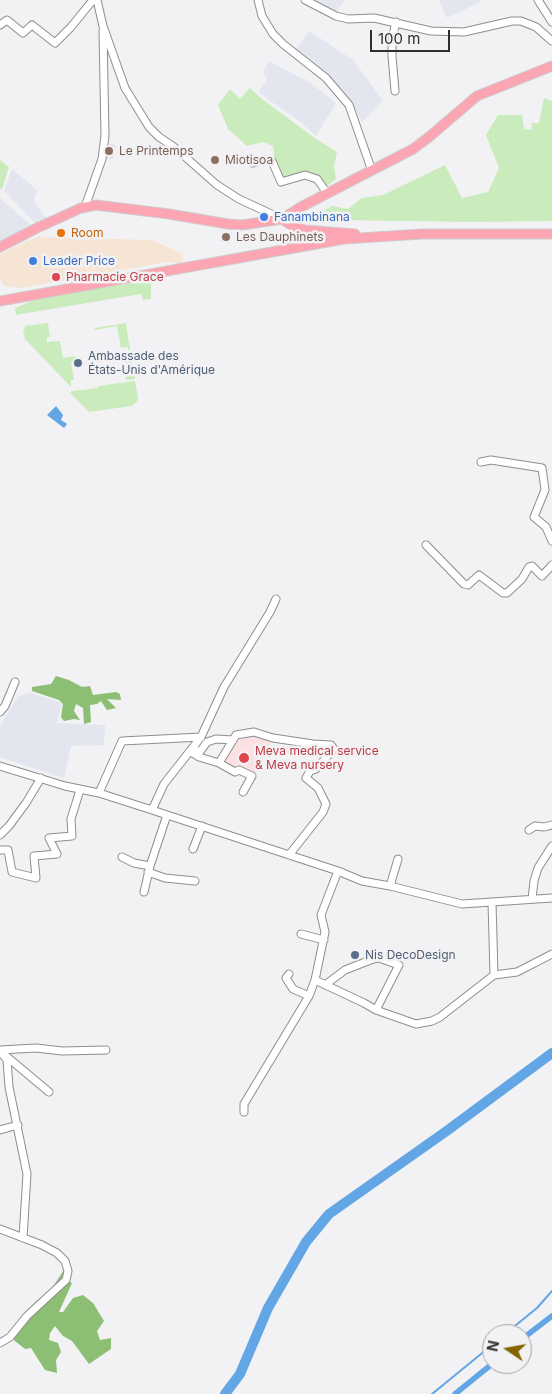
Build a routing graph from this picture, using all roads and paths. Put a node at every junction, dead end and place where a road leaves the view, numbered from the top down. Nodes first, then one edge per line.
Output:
1 (95, 0) edge
2 (258, 0) edge
3 (305, 0) edge
4 (538, 0) edge
5 (396, 22) junction
6 (552, 22) edge
7 (0, 25) edge
8 (102, 26) junction
9 (552, 41) edge
10 (552, 66) edge
11 (395, 91) dead end
12 (252, 163) dead end
13 (372, 171) junction
14 (327, 193) junction
15 (85, 207) junction
16 (282, 219) junction
17 (552, 234) edge
18 (379, 236) junction
19 (0, 247) edge
20 (0, 301) edge
21 (481, 462) dead end
22 (552, 541) edge
23 (426, 545) dead end
24 (552, 565) edge
25 (276, 599) dead end
26 (15, 682) dead end
27 (0, 712) edge
28 (201, 737) junction
29 (233, 740) junction
30 (190, 751) junction
31 (219, 763) junction
32 (0, 766) edge
33 (41, 778) junction
34 (80, 790) junction
35 (243, 792) dead end
36 (99, 793) junction
37 (152, 810) junction
38 (166, 815) junction
39 (552, 825) edge
40 (202, 826) junction
41 (529, 830) dead end
42 (0, 835) edge
43 (552, 846) edge
44 (193, 849) dead end
45 (0, 850) edge
46 (289, 855) junction
47 (122, 857) dead end
48 (398, 858) dead end
49 (149, 869) junction
50 (338, 871) junction
51 (195, 881) dead end
52 (390, 886) junction
53 (144, 892) dead end
54 (552, 898) edge
55 (532, 899) junction
56 (492, 902) junction
57 (301, 934) dead end
58 (324, 940) junction
59 (552, 954) edge
60 (289, 974) dead end
61 (494, 975) junction
62 (315, 980) junction
63 (325, 984) junction
64 (309, 996) junction
65 (376, 1010) junction
66 (106, 1050) dead end
67 (0, 1051) edge
68 (48, 1092) dead end
69 (244, 1112) dead end
70 (18, 1125) junction
71 (0, 1130) edge
72 (0, 1229) edge
73 (23, 1238) junction
74 (0, 1342) edge

1 - 7 street
1 - 8 street
2 - 13 street
3 - 5 street
4 - 6 street
5 - 9 street
5 - 11 street
8 - 15 street
8 - 16 street
10 - 13 main road
12 - 14 street
13 - 14 main road
14 - 16 main road
15 - 16 main road
15 - 19 main road
16 - 18 main road
17 - 18 main road
18 - 20 main road
21 - 22 street
23 - 24 street
25 - 28 street
26 - 27 street
28 - 30 street
28 - 36 street
29 - 30 street
29 - 31 street
29 - 46 street
30 - 31 street
30 - 37 street
31 - 35 street
32 - 33 street
33 - 34 street
33 - 42 street
34 - 36 street
34 - 45 street
36 - 37 street
37 - 38 street
38 - 40 street
38 - 49 street
39 - 41 street
40 - 44 street
40 - 46 street
43 - 55 street
46 - 50 street
47 - 49 street
48 - 52 street
49 - 51 street
49 - 53 street
50 - 52 street
50 - 58 street
52 - 56 street
54 - 55 street
55 - 56 street
56 - 61 street
57 - 58 street
58 - 62 street
59 - 61 street
60 - 64 street
61 - 65 street
62 - 63 street
62 - 64 street
63 - 65 street
63 - 65 street
64 - 69 street
66 - 67 street
67 - 68 street
67 - 70 street
70 - 71 street
70 - 73 street
72 - 73 street
73 - 74 street

